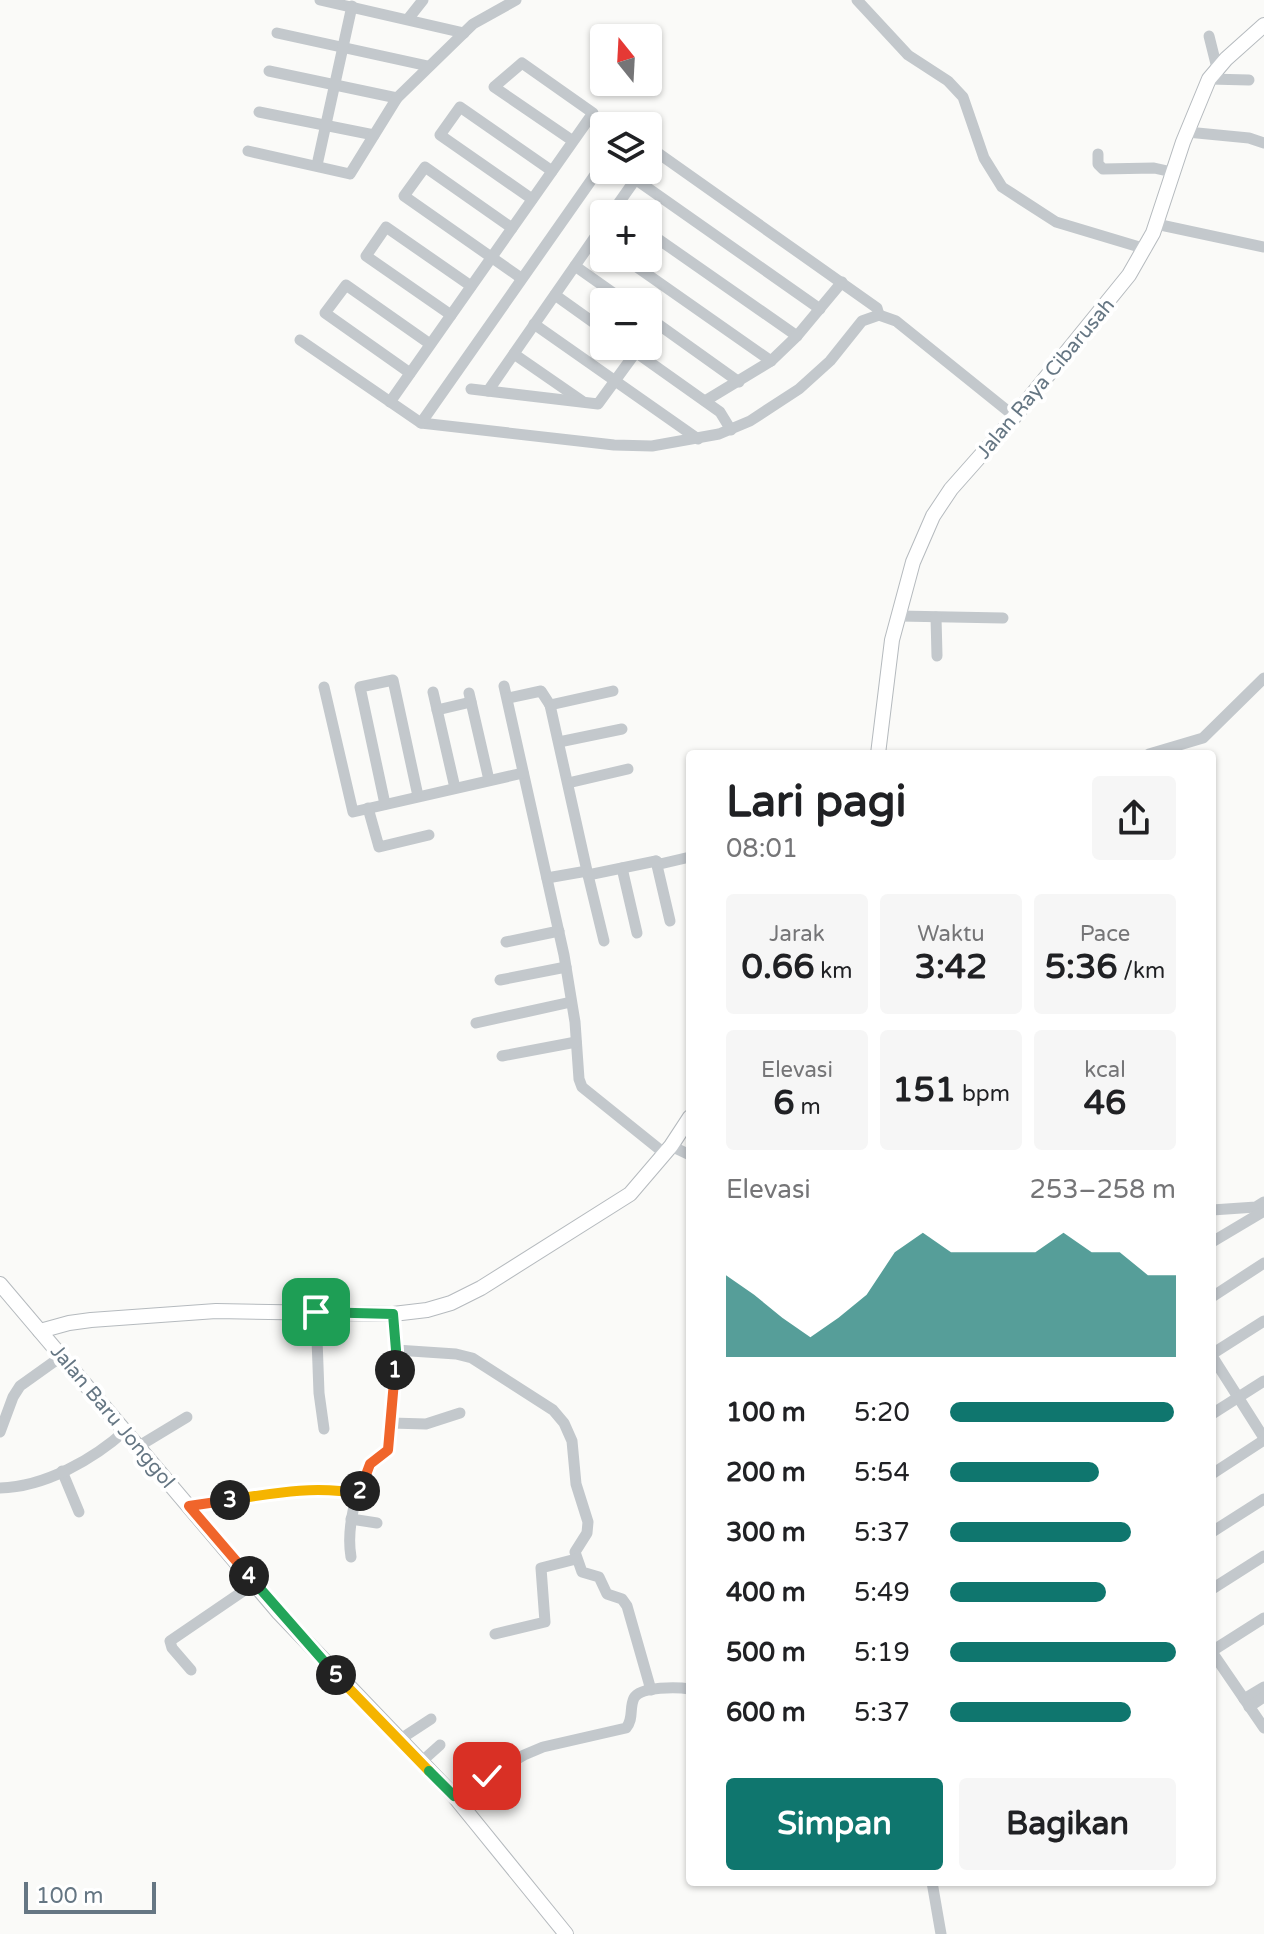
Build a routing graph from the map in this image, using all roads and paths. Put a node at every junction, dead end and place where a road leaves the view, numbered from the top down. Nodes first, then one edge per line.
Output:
1 (320, 0) edge
2 (423, 0) edge
3 (516, 0) edge
4 (857, 0) edge
5 (352, 6) junction
6 (408, 19) junction
7 (1264, 25) edge
8 (277, 33) dead end
9 (464, 33) junction
10 (1209, 36) dead end
11 (344, 48) junction
12 (428, 66) junction
13 (269, 71) dead end
14 (1213, 74) junction
15 (1249, 80) dead end
16 (336, 84) junction
17 (397, 98) junction
18 (259, 112) dead end
19 (326, 125) junction
20 (1187, 132) junction
21 (374, 135) junction
22 (573, 141) junction
23 (1264, 143) edge
24 (248, 151) dead end
25 (1098, 154) dead end
26 (662, 160) edge
27 (317, 165) junction
28 (552, 171) junction
29 (1172, 172) junction
30 (590, 182) edge
31 (650, 184) edge
32 (532, 199) junction
33 (1156, 224) junction
34 (512, 228) junction
35 (662, 242) edge
36 (1264, 247) edge
37 (1146, 249) junction
38 (590, 250) edge
39 (491, 257) junction
40 (575, 266) junction
41 (644, 272) edge
42 (521, 278) junction
43 (842, 282) junction
44 (471, 286) junction
45 (606, 288) edge
46 (555, 295) junction
47 (820, 309) junction
48 (451, 315) junction
49 (879, 315) junction
50 (590, 320) edge
51 (534, 324) junction
52 (662, 327) edge
53 (797, 336) junction
54 (300, 340) dead end
55 (430, 344) junction
56 (514, 354) junction
57 (626, 360) edge
58 (647, 360) edge
59 (771, 361) junction
60 (410, 373) junction
61 (615, 381) junction
62 (739, 382) junction
63 (471, 389) dead end
64 (488, 391) junction
65 (705, 401) junction
66 (390, 402) junction
67 (584, 402) junction
68 (1014, 416) junction
69 (421, 423) junction
70 (731, 430) junction
71 (698, 439) junction
72 (899, 616) junction
73 (936, 617) junction
74 (1003, 618) dead end
75 (937, 656) dead end
76 (1264, 678) edge
77 (324, 687) dead end
78 (613, 691) dead end
79 (433, 692) dead end
80 (550, 705) junction
81 (437, 710) junction
82 (622, 729) dead end
83 (559, 742) junction
84 (878, 750) edge
85 (1162, 750) edge
86 (628, 769) dead end
87 (523, 773) junction
88 (489, 780) junction
89 (568, 783) junction
90 (455, 788) junction
91 (418, 796) junction
92 (385, 804) junction
93 (368, 808) junction
94 (429, 835) dead end
95 (686, 858) edge
96 (656, 861) junction
97 (622, 868) junction
98 (588, 873) junction
99 (547, 878) junction
100 (670, 921) dead end
101 (559, 931) junction
102 (637, 933) dead end
103 (604, 941) dead end
104 (506, 942) dead end
105 (566, 967) junction
106 (500, 980) dead end
107 (571, 1002) junction
108 (476, 1023) dead end
109 (576, 1042) junction
110 (502, 1056) dead end
111 (686, 1123) edge
112 (668, 1150) junction
113 (686, 1154) edge
114 (1264, 1202) edge
115 (1216, 1210) edge
116 (1264, 1211) edge
117 (1216, 1217) edge
118 (1245, 1223) junction
119 (1216, 1240) edge
120 (1264, 1263) edge
121 (0, 1284) edge
122 (1216, 1294) edge
123 (316, 1312) junction
124 (393, 1314) junction
125 (1264, 1321) edge
126 (40, 1331) junction
127 (396, 1350) junction
128 (1216, 1352) edge
129 (62, 1356) junction
130 (1216, 1362) edge
131 (1264, 1381) edge
132 (1238, 1398) junction
133 (1216, 1412) edge
134 (460, 1413) dead end
135 (187, 1417) dead end
136 (391, 1423) junction
137 (324, 1429) dead end
138 (126, 1430) junction
139 (0, 1432) edge
140 (1264, 1439) edge
141 (139, 1446) junction
142 (62, 1471) junction
143 (1216, 1471) edge
144 (0, 1488) edge
145 (360, 1494) junction
146 (1264, 1499) edge
147 (189, 1506) junction
148 (79, 1512) dead end
149 (351, 1519) junction
150 (377, 1523) dead end
151 (1216, 1529) edge
152 (1264, 1556) edge
153 (351, 1557) dead end
154 (576, 1559) junction
155 (255, 1583) junction
156 (1216, 1586) edge
157 (1264, 1618) edge
158 (495, 1634) dead end
159 (1216, 1649) edge
160 (1216, 1658) edge
161 (191, 1670) dead end
162 (1264, 1687) edge
163 (686, 1688) edge
164 (651, 1690) junction
165 (1264, 1697) edge
166 (1246, 1703) junction
167 (431, 1719) dead end
168 (1264, 1728) edge
169 (399, 1740) junction
170 (440, 1745) dead end
171 (421, 1762) junction
172 (454, 1796) junction
173 (933, 1886) edge
174 (566, 1934) edge
175 (941, 1934) edge

1 - 5 street
2 - 6 street
3 - 9 street
4 - 37 street
5 - 6 street
5 - 11 street
6 - 9 street
7 - 14 main road, Jalan Raya Cibarusah
8 - 11 street
9 - 12 street
10 - 14 street
11 - 12 street
11 - 16 street
12 - 17 street
13 - 16 street
14 - 15 street
14 - 20 main road, Jalan Raya Cibarusah
16 - 17 street
16 - 19 street
17 - 21 street
18 - 19 street
19 - 21 street
19 - 27 street
20 - 23 street
20 - 29 main road, Jalan Raya Cibarusah
21 - 27 street
22 - 22 street
22 - 28 street
24 - 27 street
25 - 29 street
26 - 43 street
28 - 32 street
28 - 32 street
29 - 33 main road, Jalan Raya Cibarusah
30 - 42 street
31 - 47 street
32 - 34 street
33 - 36 street
33 - 37 main road, Jalan Raya Cibarusah
34 - 39 street
34 - 39 street
35 - 53 street
37 - 68 main road, Jalan Raya Cibarusah
38 - 40 street
39 - 42 street
39 - 44 street
40 - 45 street
40 - 46 street
41 - 59 street
42 - 69 street
43 - 47 street
43 - 49 street
44 - 48 street
44 - 48 street
46 - 50 street
46 - 51 street
47 - 53 street
48 - 55 street
49 - 68 street
49 - 70 street
51 - 56 street
51 - 61 street
52 - 62 street
53 - 59 street
54 - 66 street
55 - 60 street
55 - 60 street
56 - 64 street
56 - 67 street
57 - 61 street
58 - 65 street
59 - 62 street
60 - 66 street
61 - 67 street
61 - 71 street
62 - 65 street
63 - 64 street
64 - 67 street
65 - 70 street
66 - 69 street
68 - 72 main road, Jalan Raya Cibarusah
69 - 71 street
70 - 71 street
72 - 73 street
72 - 84 main road, Jalan Raya Cibarusah
73 - 74 street
73 - 75 street
76 - 85 street
77 - 93 street
78 - 80 street
79 - 81 street
80 - 83 street
80 - 87 street
81 - 88 street
81 - 90 street
82 - 83 street
83 - 89 street
86 - 89 street
87 - 88 street
87 - 99 street
88 - 90 street
89 - 98 street
90 - 91 street
91 - 92 street
91 - 92 street
92 - 93 street
93 - 94 street
95 - 96 street
96 - 97 street
96 - 100 street
97 - 98 street
97 - 102 street
98 - 99 street
98 - 103 street
99 - 101 street
101 - 104 street
101 - 105 street
105 - 106 street
105 - 107 street
107 - 108 street
107 - 109 street
109 - 110 street
109 - 112 street
111 - 112 main road
112 - 113 street
112 - 124 main road
114 - 115 street
116 - 118 street
117 - 118 street
118 - 119 street
120 - 122 street
121 - 126 main road, Jalan Baru Jonggol
123 - 124 main road
123 - 126 main road
123 - 137 street
124 - 127 street
125 - 128 street
126 - 129 main road, Jalan Baru Jonggol
127 - 136 street
127 - 154 street
129 - 138 main road, Jalan Baru Jonggol
129 - 139 street
130 - 132 street
131 - 132 street
132 - 133 street
132 - 140 street
134 - 136 street
135 - 141 street
136 - 145 street
138 - 141 main road, Jalan Baru Jonggol
138 - 142 street
140 - 143 street
141 - 147 main road, Jalan Baru Jonggol
142 - 144 street
142 - 148 street
145 - 147 street
145 - 149 street
146 - 151 street
147 - 155 main road, Jalan Baru Jonggol
149 - 150 street
149 - 153 street
152 - 156 street
154 - 158 street
154 - 164 street
155 - 161 street
155 - 169 main road, Jalan Baru Jonggol
157 - 159 street
160 - 166 street
162 - 166 street
163 - 164 street
164 - 172 street
165 - 166 street
166 - 168 street
167 - 169 street
169 - 171 main road, Jalan Baru Jonggol
170 - 171 street
171 - 172 main road, Jalan Baru Jonggol
172 - 174 main road, Jalan Baru Jonggol
173 - 175 street

